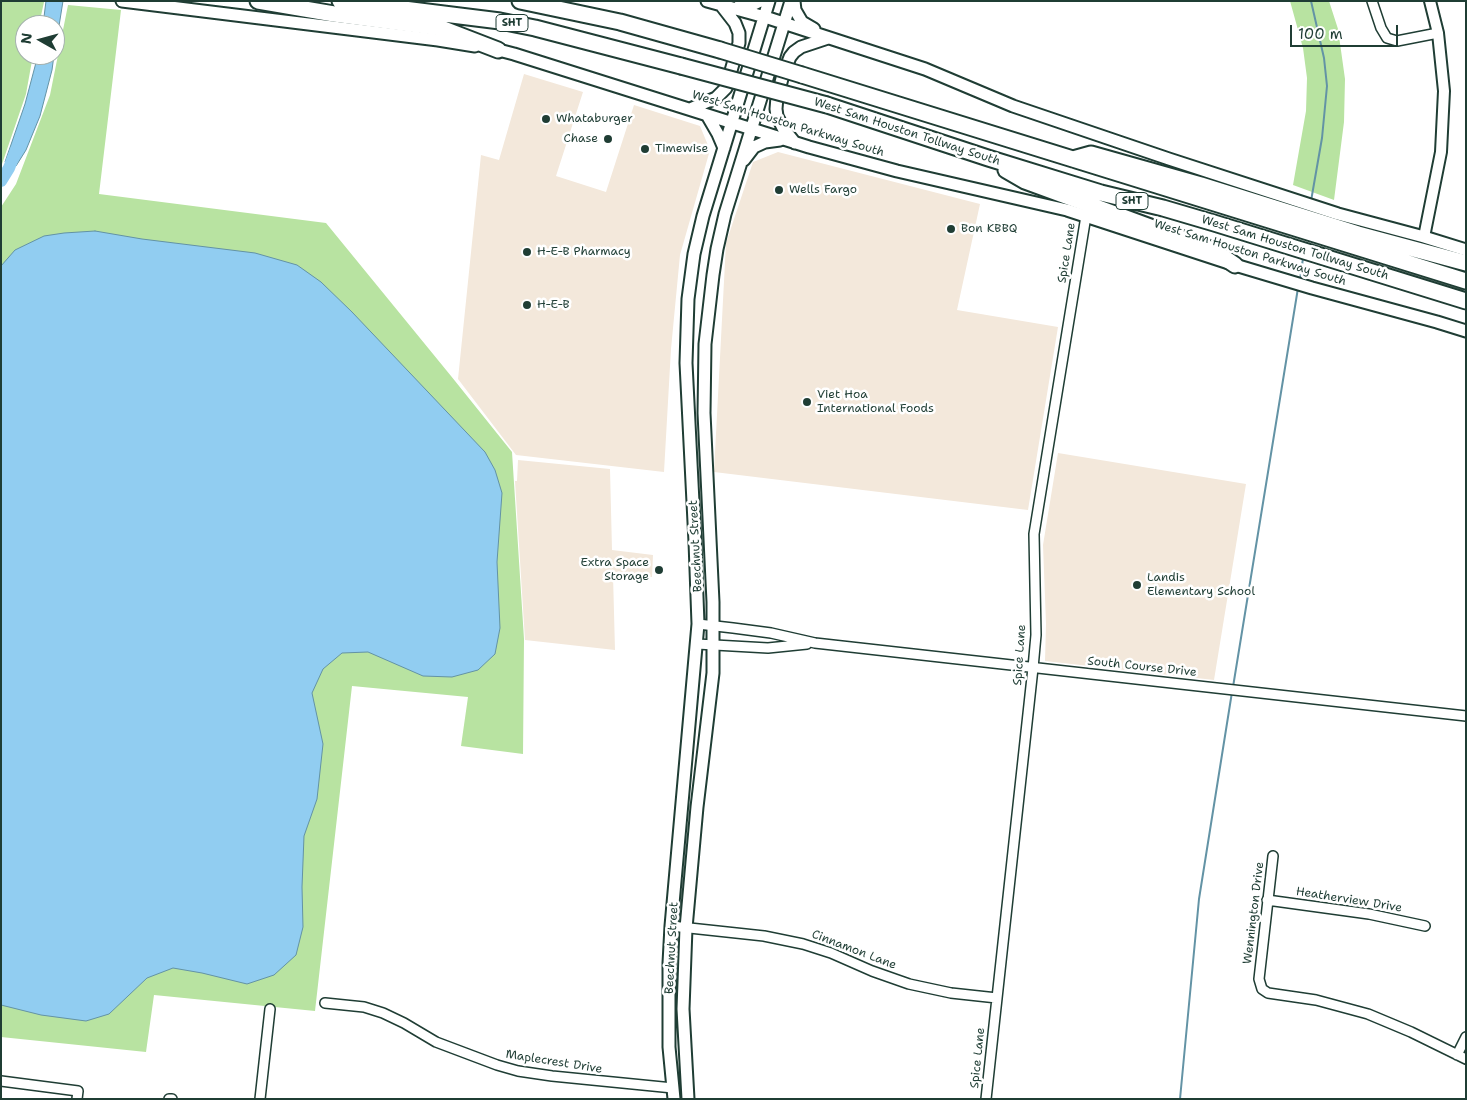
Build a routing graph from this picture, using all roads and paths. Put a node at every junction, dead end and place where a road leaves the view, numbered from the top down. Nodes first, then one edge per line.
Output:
1 (122, 1) edge
2 (258, 1) edge
3 (340, 1) edge
4 (520, 1) edge
5 (707, 1) edge
6 (760, 1) edge
7 (769, 1) edge
8 (792, 1) edge
9 (1372, 1) edge
10 (1430, 1) edge
11 (724, 6) junction
12 (765, 17) junction
13 (784, 24) junction
14 (1438, 33) junction
15 (828, 38) junction
16 (498, 50) junction
17 (690, 109) junction
18 (707, 115) junction
19 (732, 123) junction
20 (751, 129) junction
21 (782, 139) junction
22 (795, 143) junction
23 (724, 148) junction
24 (988, 158) junction
25 (1072, 159) junction
26 (739, 167) junction
27 (1282, 203) junction
28 (1086, 216) junction
29 (1330, 218) junction
30 (1424, 236) junction
31 (1466, 250) edge
32 (1466, 263) edge
33 (1235, 265) junction
34 (1466, 281) edge
35 (1466, 301) edge
36 (1466, 331) edge
37 (686, 343) junction
38 (705, 344) junction
39 (706, 466) junction
40 (691, 468) junction
41 (698, 624) junction
42 (713, 626) junction
43 (815, 643) junction
44 (697, 644) junction
45 (714, 645) junction
46 (1033, 668) junction
47 (1466, 716) edge
48 (682, 804) junction
49 (697, 807) junction
50 (1273, 856) dead end
51 (1268, 900) junction
52 (671, 926) junction
53 (1425, 926) dead end
54 (686, 928) junction
55 (997, 998) junction
56 (324, 1002) dead end
57 (270, 1010) dead end
58 (1466, 1037) edge
59 (1461, 1057) edge
60 (1, 1081) edge
61 (674, 1094) edge
62 (77, 1099) edge
63 (260, 1099) edge
64 (682, 1099) edge
65 (688, 1099) edge
66 (986, 1099) edge

1 - 16 main road, West Sam Houston Parkway South
2 - 16 highway
3 - 24 highway, West Sam Houston Tollway South / SHT, bridge
4 - 25 highway, West Sam Houston Tollway South / SHT, bridge
5 - 11 main road
6 - 11 main road
7 - 12 main road, Beechnut Street
8 - 13 main road, Beechnut Street
8 - 15 main road
9 - 14 street
10 - 14 street
11 - 12 main road
11 - 17 main road
12 - 13 main road
12 - 19 main road, Beechnut Street
13 - 15 main road
13 - 20 main road, Beechnut Street
14 - 30 street
15 - 22 main road
15 - 27 main road
16 - 17 main road, West Sam Houston Parkway South
17 - 18 main road, West Sam Houston Parkway South
18 - 19 main road, West Sam Houston Parkway South
18 - 23 main road
19 - 20 main road, West Sam Houston Parkway South
19 - 23 main road, Beechnut Street
20 - 21 main road, West Sam Houston Parkway South
20 - 26 main road, Beechnut Street
21 - 22 main road, West Sam Houston Parkway South
21 - 26 main road
22 - 28 main road, West Sam Houston Parkway South
23 - 37 main road, Beechnut Street
24 - 33 highway
24 - 35 highway, West Sam Houston Tollway South / SHT
25 - 27 highway
25 - 34 highway, West Sam Houston Tollway South / SHT
26 - 38 main road, Beechnut Street
27 - 29 highway
28 - 33 main road, West Sam Houston Parkway South
28 - 46 street, Spice Lane
29 - 30 main road
29 - 32 highway
30 - 31 main road
33 - 36 main road, West Sam Houston Parkway South
37 - 38 main road
37 - 40 main road, Beechnut Street
38 - 39 main road, Beechnut Street
39 - 40 main road
39 - 42 main road, Beechnut Street
40 - 41 main road, Beechnut Street
41 - 42 street, South Course Drive
41 - 44 main road, Beechnut Street
42 - 43 street, South Course Drive
42 - 45 main road, Beechnut Street
43 - 45 street, South Course Drive
43 - 46 street, South Course Drive
44 - 45 street, South Course Drive
44 - 48 main road, Beechnut Street
45 - 49 main road, Beechnut Street
46 - 47 street, South Course Drive
46 - 55 street, Spice Lane
48 - 49 main road
48 - 52 main road, Beechnut Street
49 - 54 main road, Beechnut Street
50 - 51 street, Wennington Drive
51 - 53 street, Heatherview Drive
51 - 59 street, Wennington Drive
52 - 54 street, Cinnamon Lane
52 - 61 main road, Beechnut Street
54 - 55 street, Cinnamon Lane
54 - 65 main road, Beechnut Street
55 - 66 street, Spice Lane
56 - 61 street, Maplecrest Drive
57 - 63 street
58 - 59 street
60 - 62 street
61 - 64 main road

